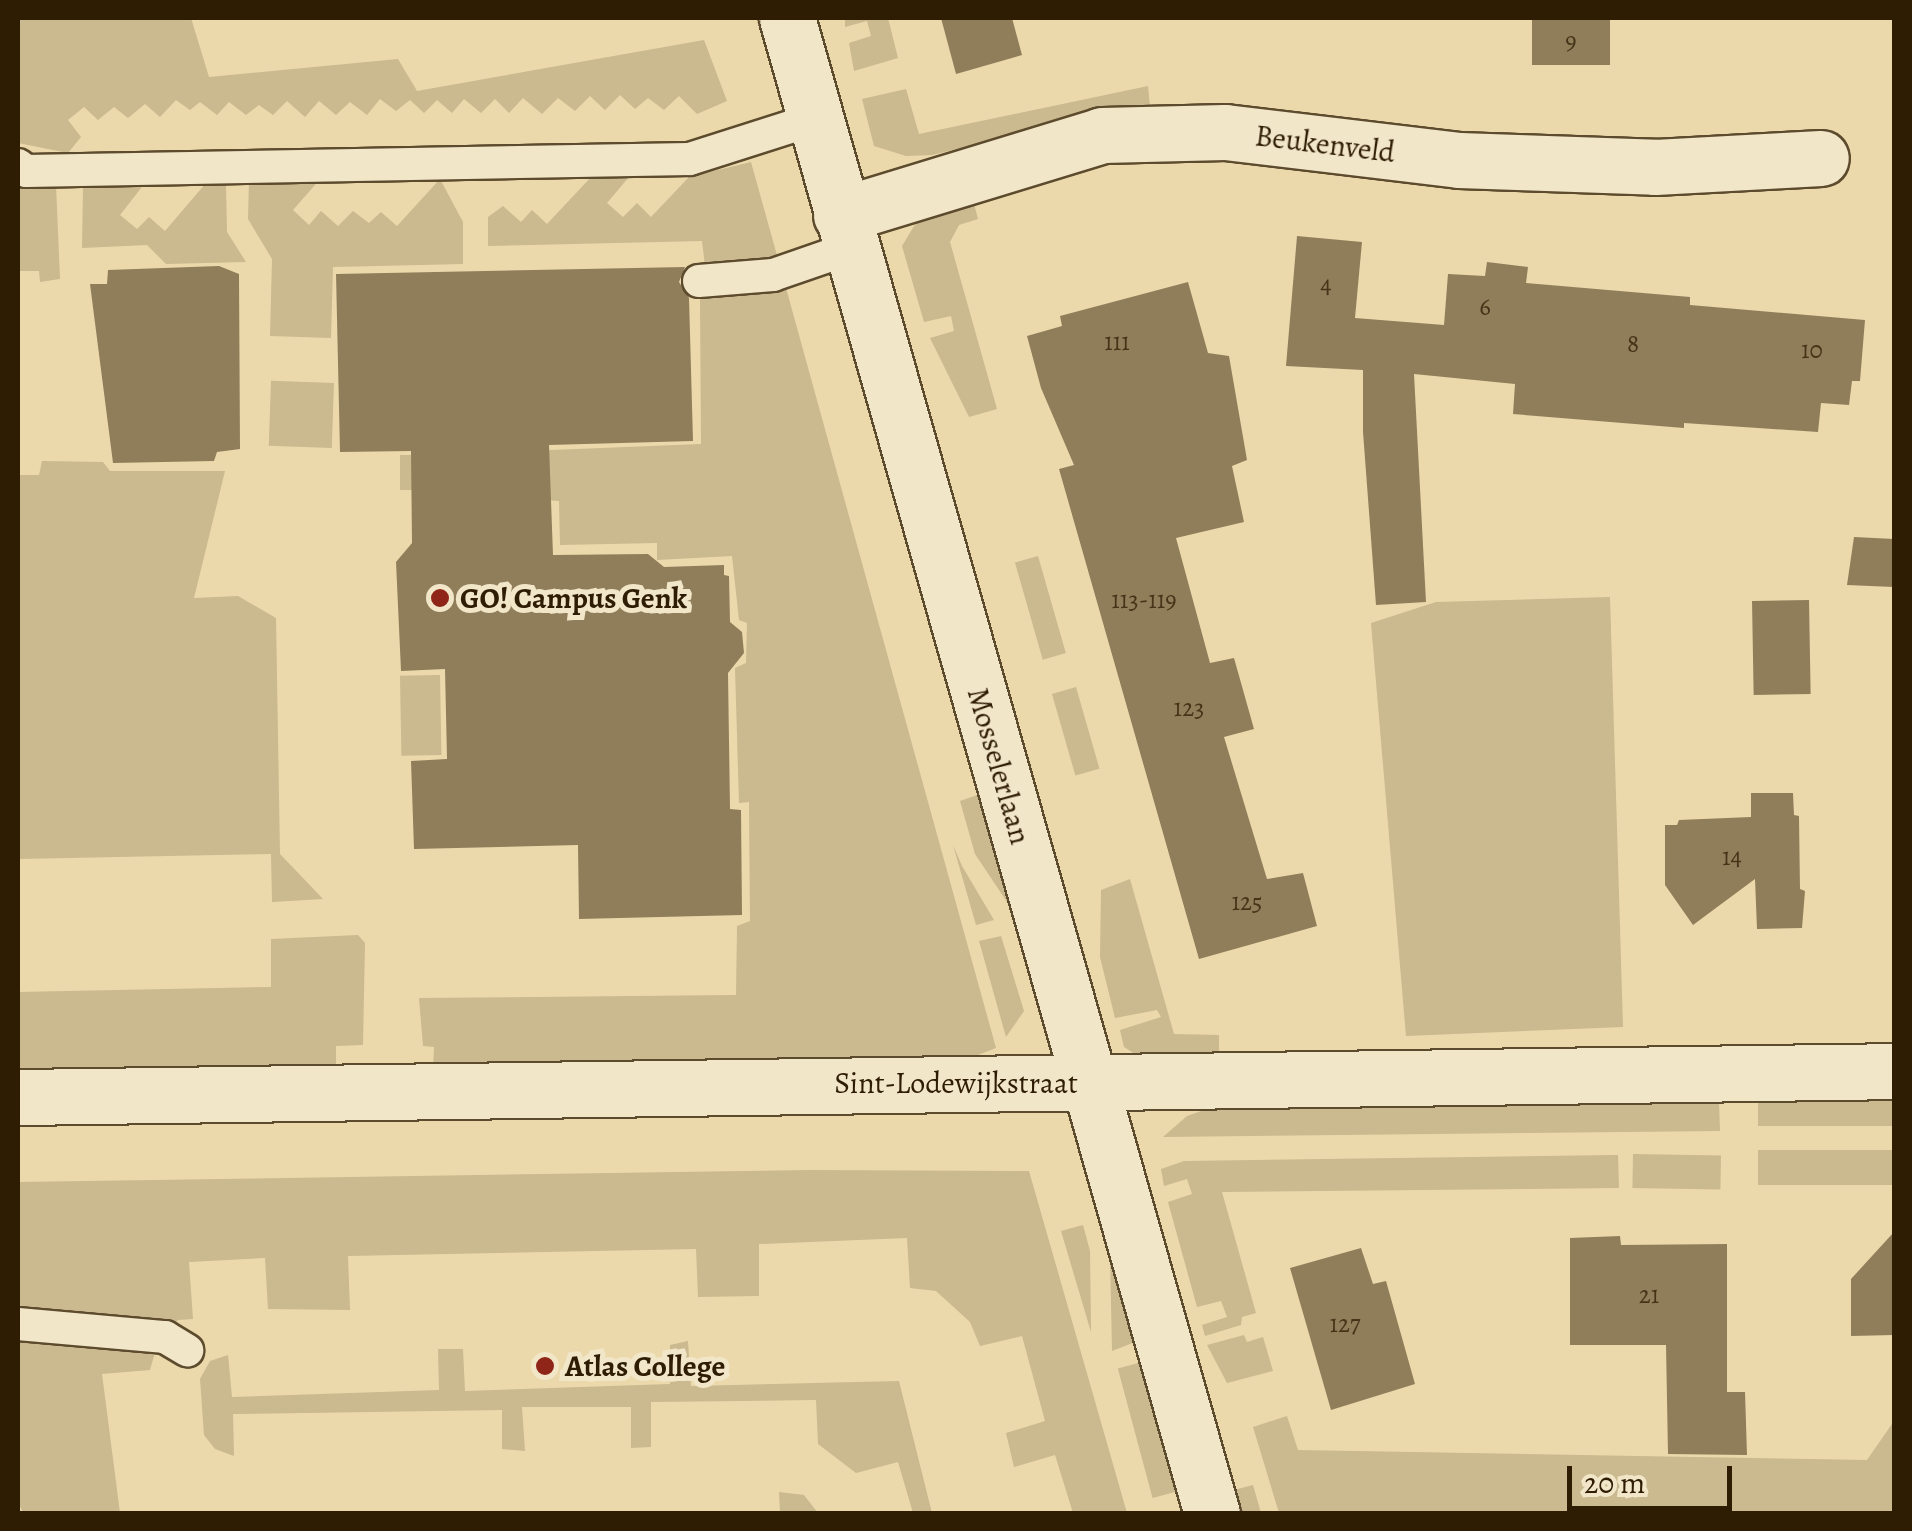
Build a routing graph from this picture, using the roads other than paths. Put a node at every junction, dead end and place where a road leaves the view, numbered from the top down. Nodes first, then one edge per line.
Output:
1 (788, 18) edge
2 (816, 119) junction
3 (1822, 158) dead end
4 (18, 165) edge
5 (846, 232) junction
6 (699, 281) dead end
7 (1894, 1071) edge
8 (1088, 1082) junction
9 (18, 1097) edge
10 (18, 1324) edge
11 (187, 1350) dead end
12 (1212, 1514) edge

1 - 2 street, Mosselerlaan
2 - 4 lane
2 - 5 street, Mosselerlaan
3 - 5 street, Beukenveld
5 - 6 lane
5 - 8 street, Mosselerlaan
7 - 8 street, Sint-Lodewijkstraat
8 - 9 street, Sint-Lodewijkstraat
8 - 12 street, Mosselerlaan
10 - 11 lane

